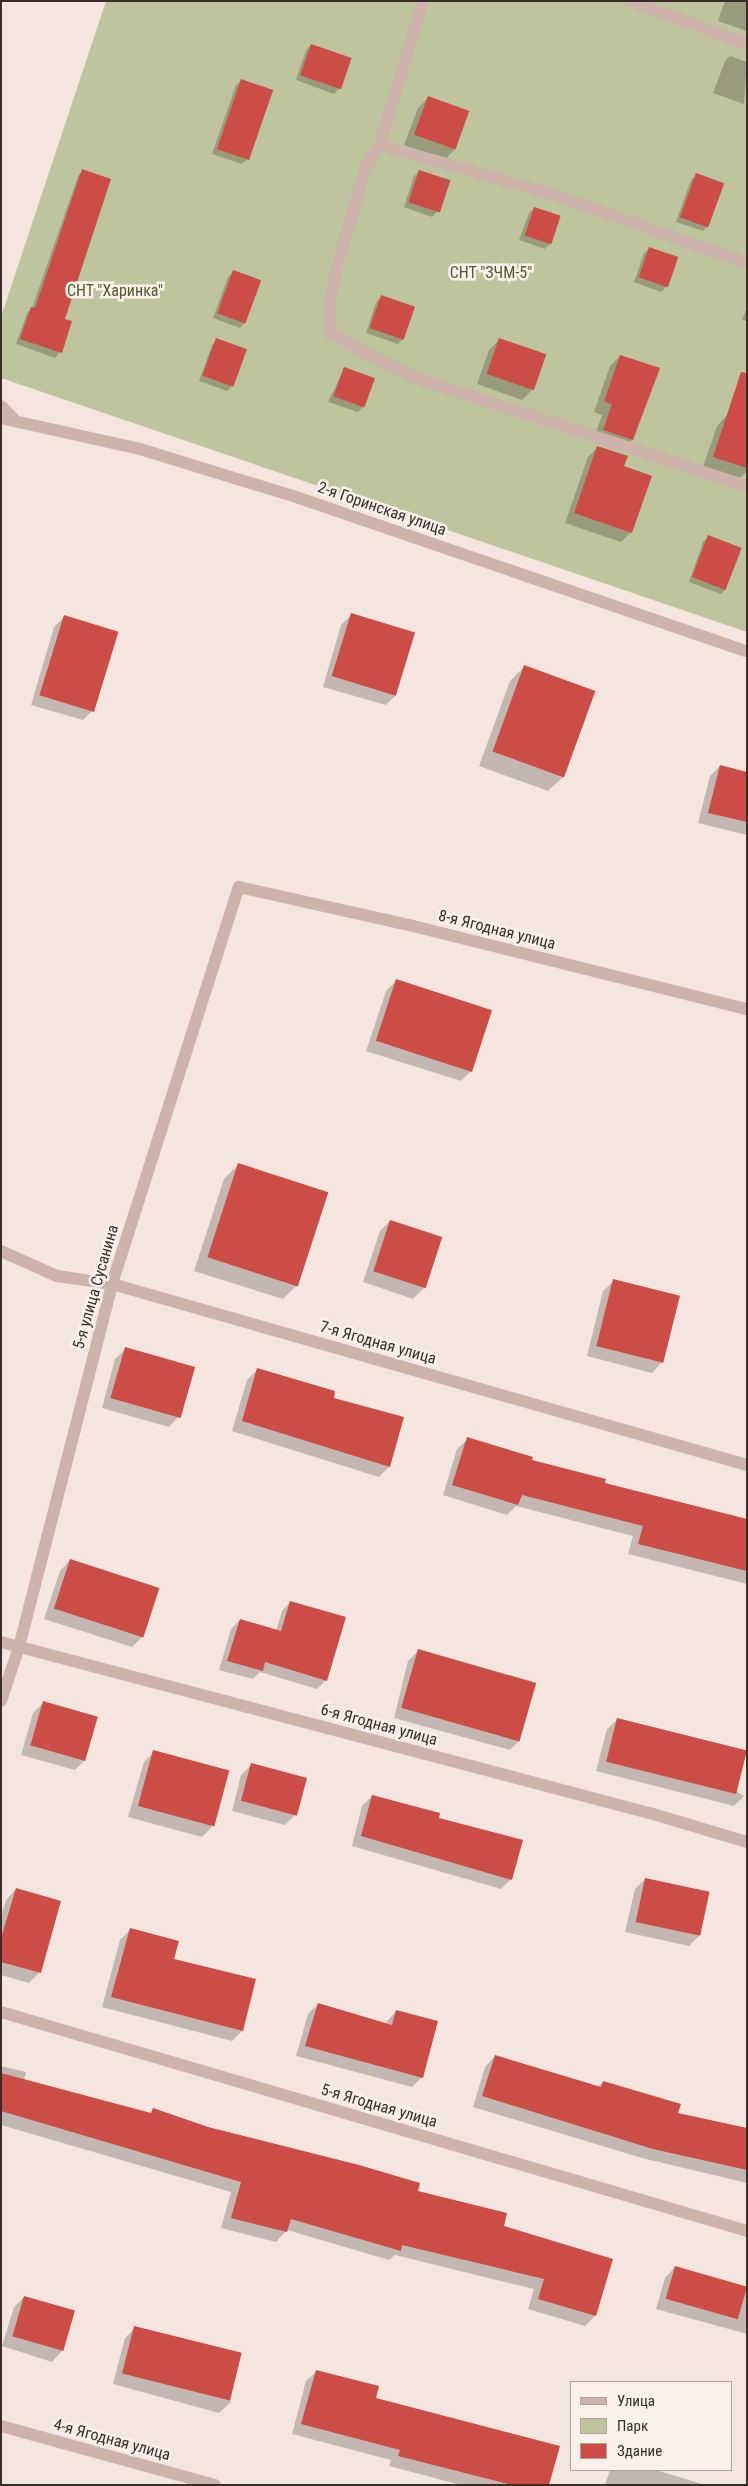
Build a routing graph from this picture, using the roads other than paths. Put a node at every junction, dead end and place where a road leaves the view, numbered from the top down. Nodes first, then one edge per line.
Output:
1 (423, 1) edge
2 (630, 1) edge
3 (747, 44) edge
4 (380, 145) junction
5 (747, 264) edge
6 (1, 406) edge
7 (8, 419) edge
8 (747, 486) edge
9 (747, 651) edge
10 (239, 887) joint
11 (747, 1009) edge
12 (1, 1251) edge
13 (112, 1284) junction
14 (747, 1465) edge
15 (1, 1642) edge
16 (19, 1647) junction
17 (1, 1701) edge
18 (747, 1842) edge
19 (1, 2012) edge
20 (747, 2231) edge
21 (1, 2426) edge
22 (215, 2485) edge

1 - 4 street
2 - 3 street
4 - 5 street
4 - 8 street
6 - 7 street
7 - 9 street, 2-я Горинская улица
10 - 11 street, 8-я Ягодная улица
10 - 13 street, 5-я улица Сусанина
12 - 13 street, 7-я Ягодная улица
13 - 14 street, 7-я Ягодная улица
13 - 16 street, 5-я улица Сусанина
15 - 16 street, 6-я Ягодная улица
16 - 17 street, 5-я улица Сусанина
16 - 18 street, 6-я Ягодная улица
19 - 20 street, 5-я Ягодная улица
21 - 22 street, 4-я Ягодная улица

